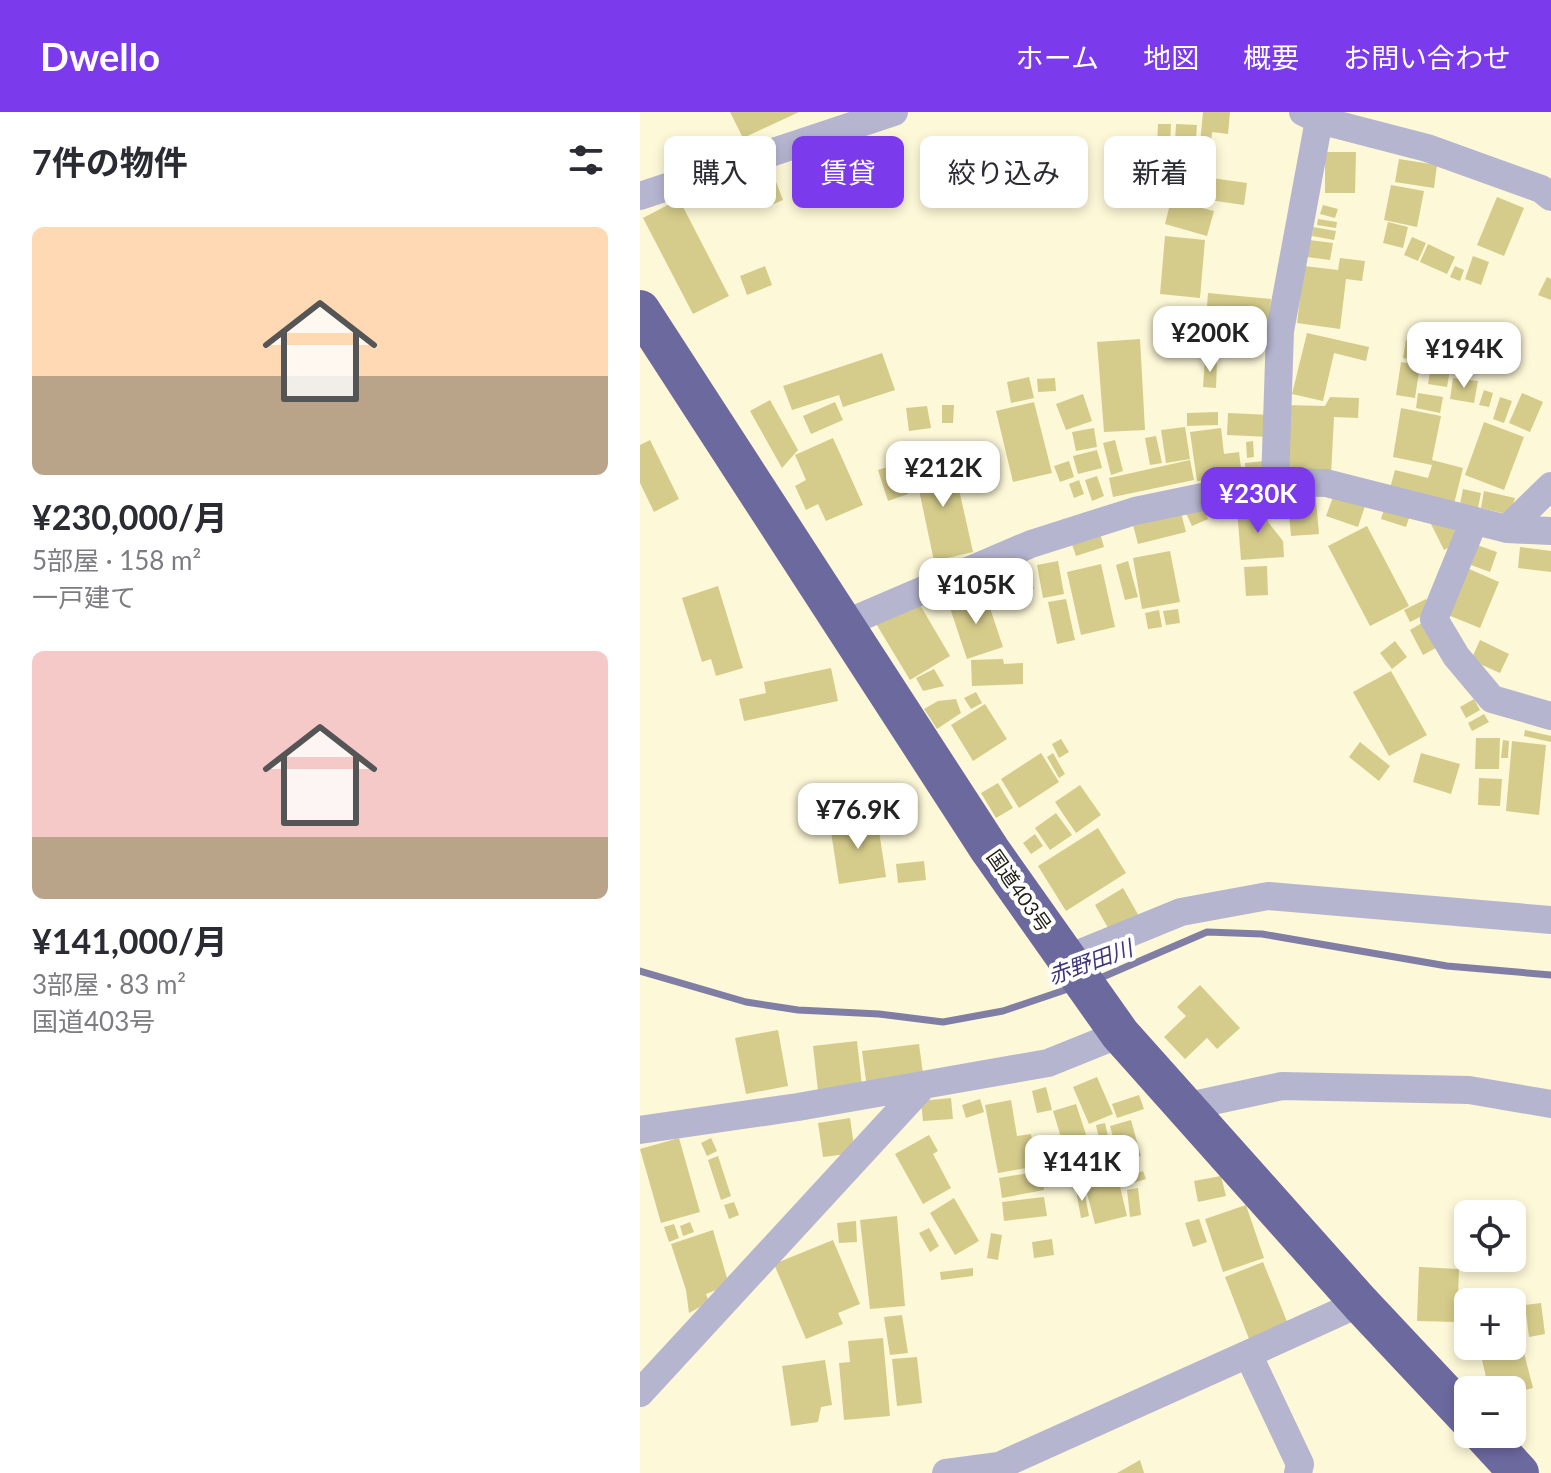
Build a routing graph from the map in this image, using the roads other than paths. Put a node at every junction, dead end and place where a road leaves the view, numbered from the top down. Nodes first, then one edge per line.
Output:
1 (894, 112) edge
2 (1311, 116) edge
3 (640, 196) edge
4 (1551, 197) edge
5 (640, 310) edge
6 (1275, 482) junction
7 (1551, 486) edge
8 (1474, 521) junction
9 (1507, 529) junction
10 (1551, 531) edge
11 (844, 624) junction
12 (1551, 716) edge
13 (1551, 920) edge
14 (1072, 967) junction
15 (1113, 1023) junction
16 (922, 1087) junction
17 (1551, 1104) edge
18 (1184, 1107) junction
19 (640, 1130) edge
20 (1360, 1303) junction
21 (1248, 1354) junction
22 (640, 1393) edge
23 (1454, 1403) edge
24 (1496, 1448) edge
25 (946, 1473) edge
26 (1298, 1473) edge
27 (1519, 1473) edge

1 - 3 street
2 - 4 street
2 - 6 street
5 - 11 highway, 国道403号
6 - 8 street
6 - 11 street
7 - 9 street
8 - 9 street
8 - 12 street
9 - 10 street
11 - 14 highway, 国道403号
13 - 14 street
14 - 15 highway, 国道403号
15 - 16 street
15 - 18 highway, 国道403号
16 - 19 street
16 - 22 street
17 - 18 street
18 - 20 highway, 国道403号
20 - 21 street
20 - 23 highway, 国道403号
21 - 25 street
21 - 26 street
24 - 27 highway

